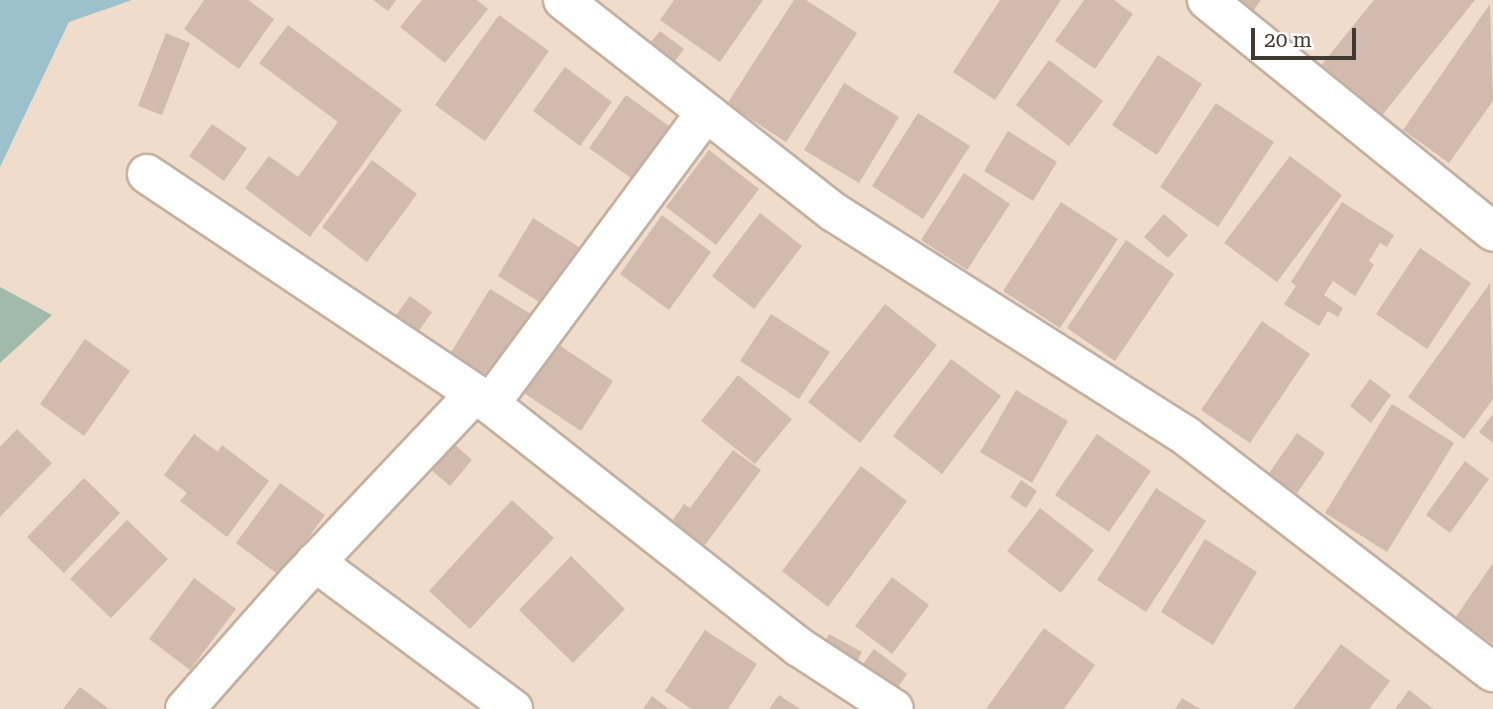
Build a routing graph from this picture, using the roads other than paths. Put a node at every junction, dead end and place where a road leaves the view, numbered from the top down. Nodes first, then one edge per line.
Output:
1 (563, 0) edge
2 (1207, 0) edge
3 (706, 112) junction
4 (147, 174) dead end
5 (1493, 232) edge
6 (483, 399) junction
7 (315, 562) junction
8 (1493, 672) edge
9 (185, 709) edge
10 (513, 709) edge
11 (894, 709) edge

1 - 3 street
2 - 5 street
3 - 6 street
3 - 8 street
4 - 6 street
6 - 7 street
6 - 11 street
7 - 9 street
7 - 10 street

